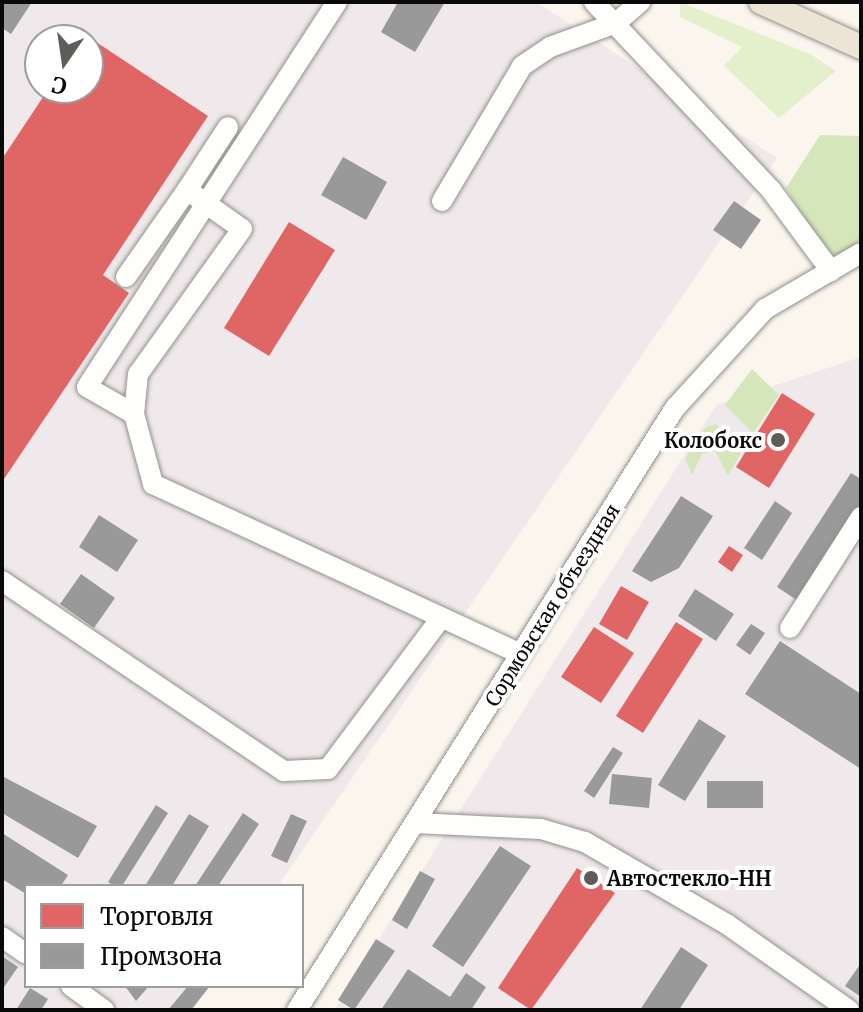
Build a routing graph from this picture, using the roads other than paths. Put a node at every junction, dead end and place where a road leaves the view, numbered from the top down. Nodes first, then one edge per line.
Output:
1 (337, 2) edge
2 (594, 2) edge
3 (640, 2) edge
4 (761, 2) edge
5 (616, 23) junction
6 (861, 47) edge
7 (228, 127) dead end
8 (187, 190) junction
9 (442, 201) dead end
10 (207, 206) junction
11 (861, 253) edge
12 (831, 271) junction
13 (126, 277) dead end
14 (134, 414) junction
15 (861, 517) edge
16 (2, 581) edge
17 (441, 618) junction
18 (790, 628) dead end
19 (521, 654) junction
20 (415, 823) junction
21 (2, 937) edge
22 (24, 953) edge
23 (74, 988) edge
24 (104, 1010) edge
25 (297, 1010) edge
26 (849, 1010) edge

1 - 10 street
2 - 5 street
3 - 5 street
4 - 6 main road
5 - 9 street
5 - 12 street
7 - 8 street
8 - 10 street
8 - 13 street
10 - 14 street
10 - 14 street
11 - 12 street, Сормовская объездная
12 - 19 street, Сормовская объездная
14 - 17 street
15 - 18 street
16 - 17 street
17 - 19 street
19 - 20 street, Сормовская объездная
20 - 25 street, Сормовская объездная
20 - 26 street
21 - 22 street
23 - 24 street

